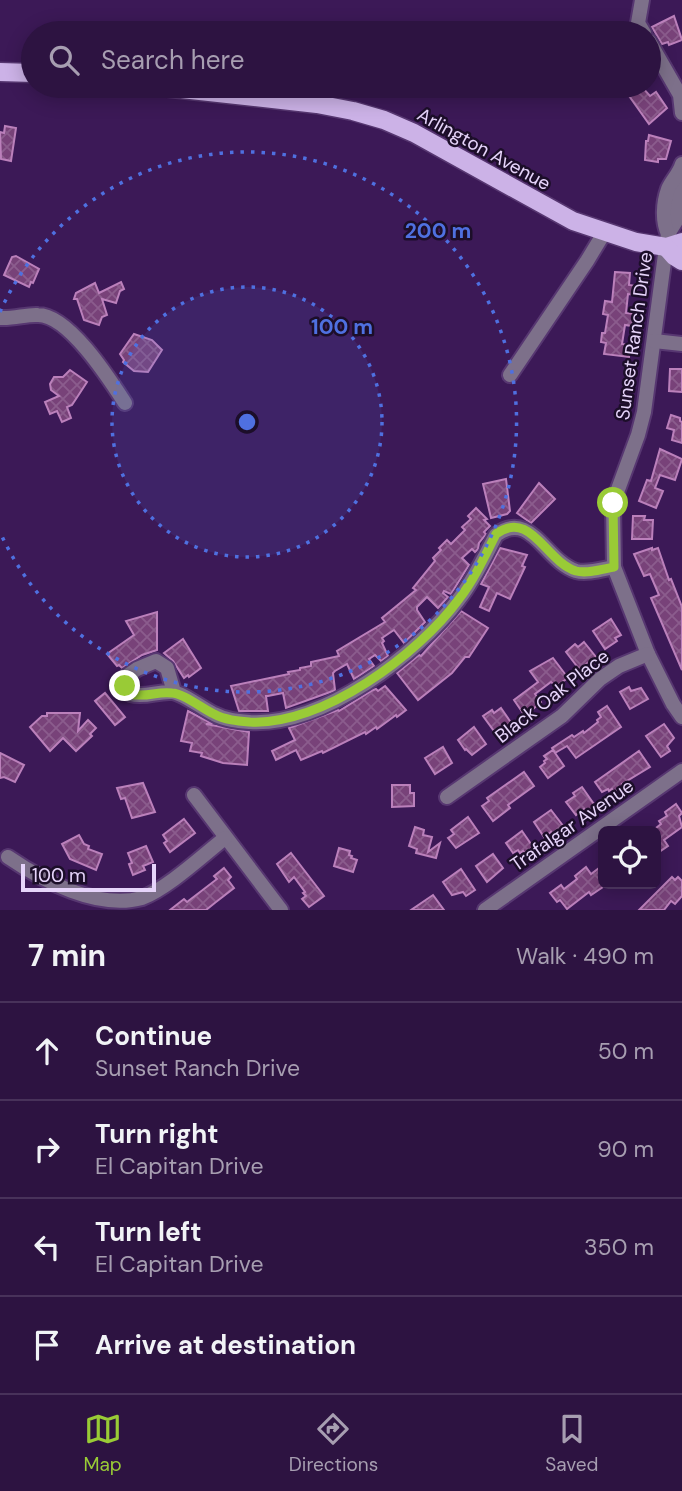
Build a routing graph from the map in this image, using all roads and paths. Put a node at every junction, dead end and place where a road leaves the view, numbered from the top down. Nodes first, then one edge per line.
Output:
1 (642, 0) edge
2 (638, 21) edge
3 (661, 62) edge
4 (0, 72) edge
5 (21, 73) edge
6 (263, 98) edge
7 (682, 113) edge
8 (680, 170) edge
9 (604, 233) junction
10 (672, 241) edge
11 (682, 261) edge
12 (0, 318) edge
13 (654, 341) junction
14 (682, 344) edge
15 (510, 375) dead end
16 (125, 403) dead end
17 (614, 567) junction
18 (648, 654) junction
19 (173, 692) dead end
20 (682, 717) edge
21 (682, 771) edge
22 (194, 794) dead end
23 (447, 797) dead end
24 (225, 838) junction
25 (8, 857) dead end
26 (281, 910) edge
27 (485, 910) edge

1 - 2 street
3 - 7 street
4 - 5 main road
6 - 9 main road, Arlington Avenue
8 - 10 street, Sunset Ranch Drive
9 - 10 main road, Arlington Avenue
9 - 15 street
10 - 11 main road, Arlington Avenue
10 - 13 street, Sunset Ranch Drive
12 - 16 street
13 - 14 street
13 - 17 street, Sunset Ranch Drive
17 - 18 street, Sunset Ranch Drive
17 - 19 street
18 - 20 street, Sunset Ranch Drive
18 - 23 street, Black Oak Place
21 - 27 street, Trafalgar Avenue
22 - 24 street
24 - 25 street
24 - 26 street

